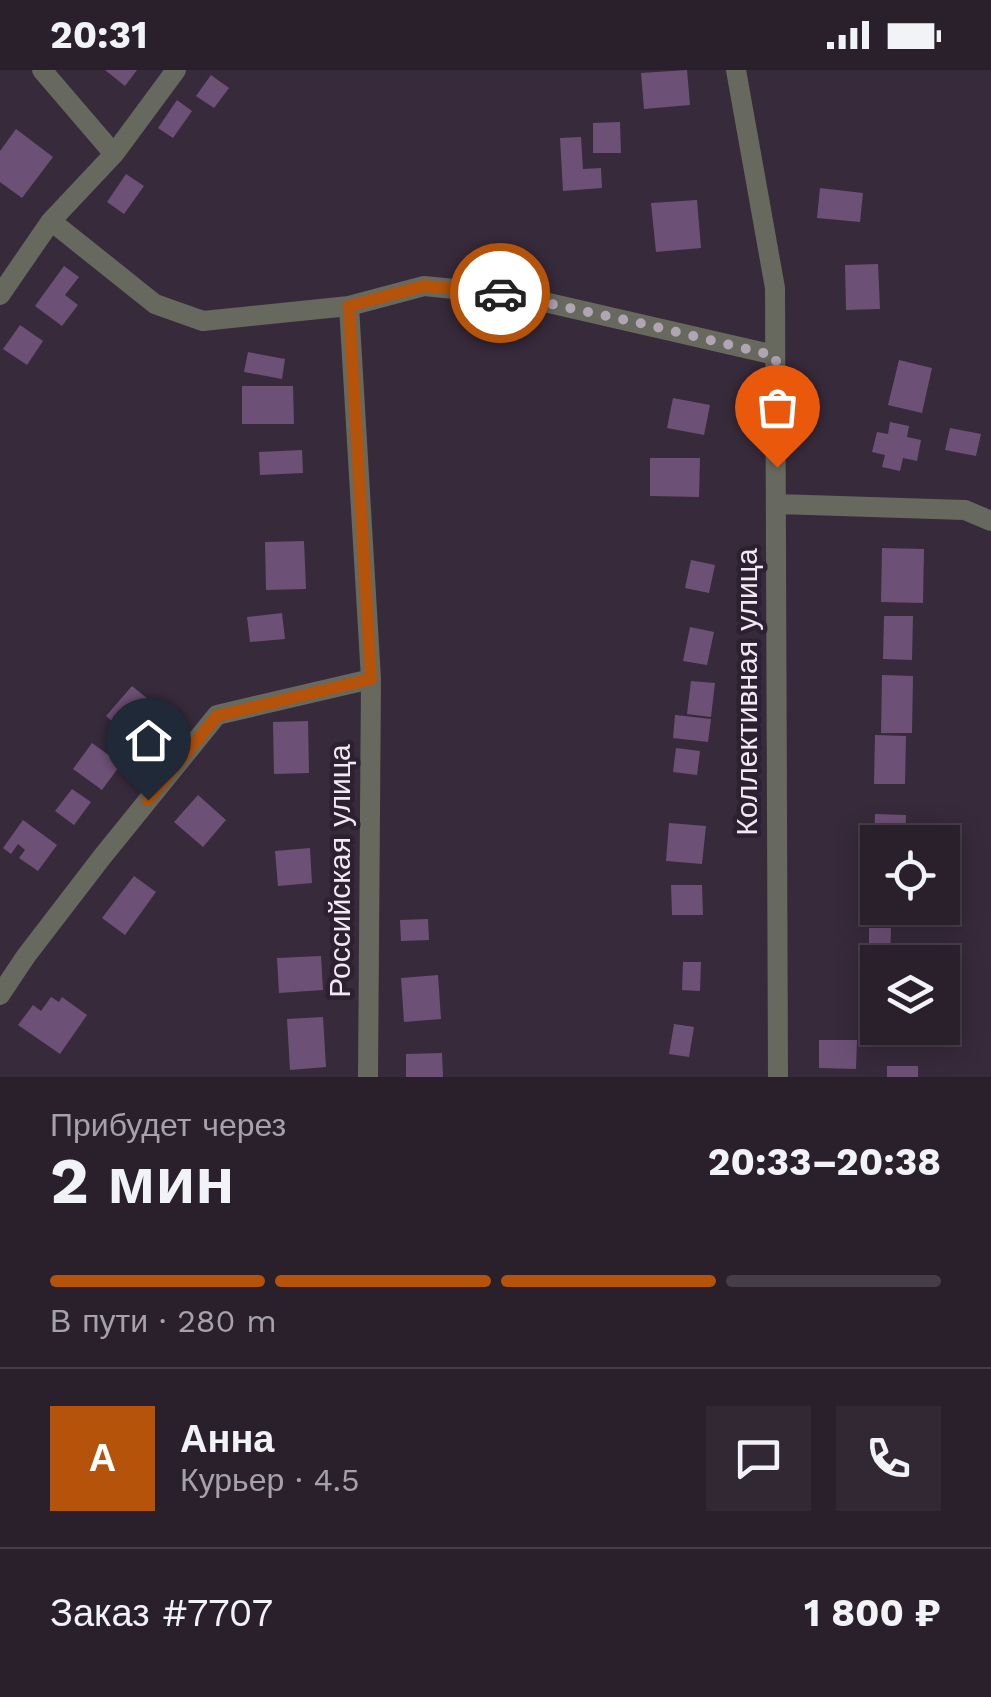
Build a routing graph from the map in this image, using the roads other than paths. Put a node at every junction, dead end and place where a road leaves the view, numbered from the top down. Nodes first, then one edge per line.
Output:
1 (42, 70) edge
2 (176, 70) edge
3 (736, 70) edge
4 (114, 154) junction
5 (51, 221) junction
6 (0, 295) edge
7 (349, 306) junction
8 (776, 356) junction
9 (777, 504) junction
10 (991, 521) edge
11 (371, 679) junction
12 (0, 995) edge
13 (368, 1077) edge
14 (778, 1077) edge

1 - 4 street
2 - 4 street
3 - 8 street, Коллективная улица
4 - 5 street
5 - 6 street
5 - 7 street
7 - 8 street
7 - 11 street, Российская улица
8 - 9 street, Коллективная улица
9 - 10 street
9 - 14 street, Коллективная улица
11 - 12 street
11 - 13 street, Российская улица

